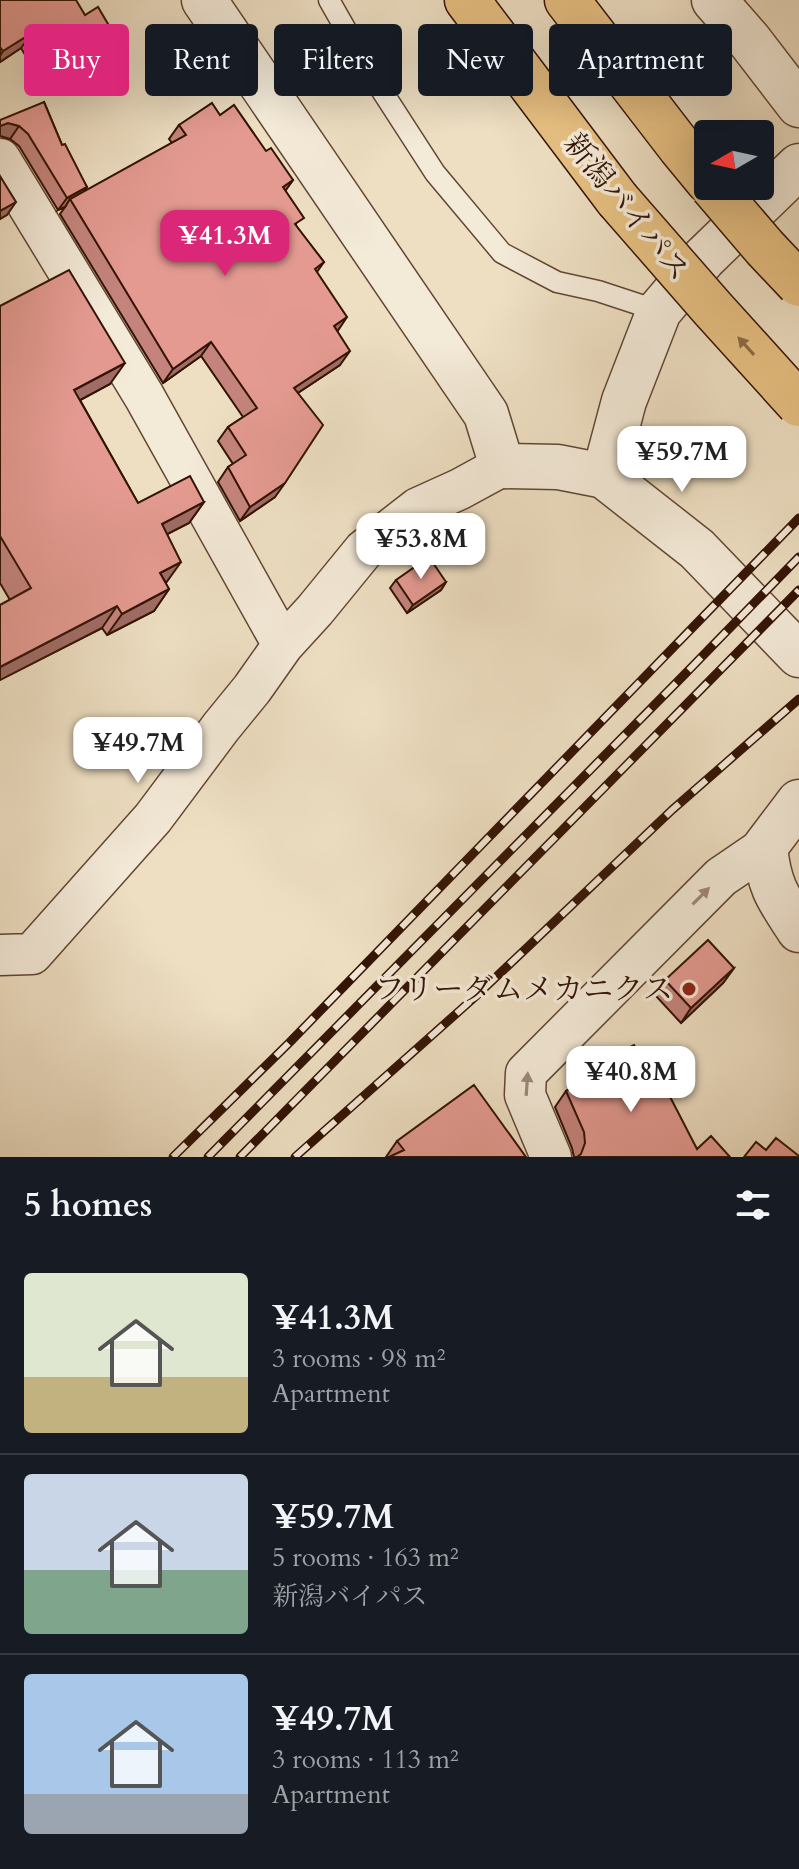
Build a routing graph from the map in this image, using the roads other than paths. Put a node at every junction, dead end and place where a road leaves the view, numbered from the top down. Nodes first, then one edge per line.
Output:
1 (204, 0) edge
2 (329, 0) edge
3 (467, 0) edge
4 (567, 0) edge
5 (714, 0) edge
6 (799, 105) edge
7 (0, 159) edge
8 (694, 164) edge
9 (799, 166) edge
10 (724, 200) edge
11 (799, 284) edge
12 (659, 311) junction
13 (799, 404) edge
14 (502, 466) junction
15 (604, 476) junction
16 (283, 645) junction
17 (799, 655) edge
18 (799, 802) edge
19 (765, 847) junction
20 (799, 930) edge
21 (0, 955) edge
22 (551, 1157) edge

1 - 14 street
2 - 12 lane
13 -> 3 highway, 新潟バイパス, bridge
4 - 8 highway
5 - 6 street
7 - 16 street
9 - 12 street
10 - 11 highway, bridge
12 - 15 street
14 - 15 street
14 - 16 street
15 - 17 street
16 - 21 street
18 - 19 street
19 - 20 street
22 -> 19 street

